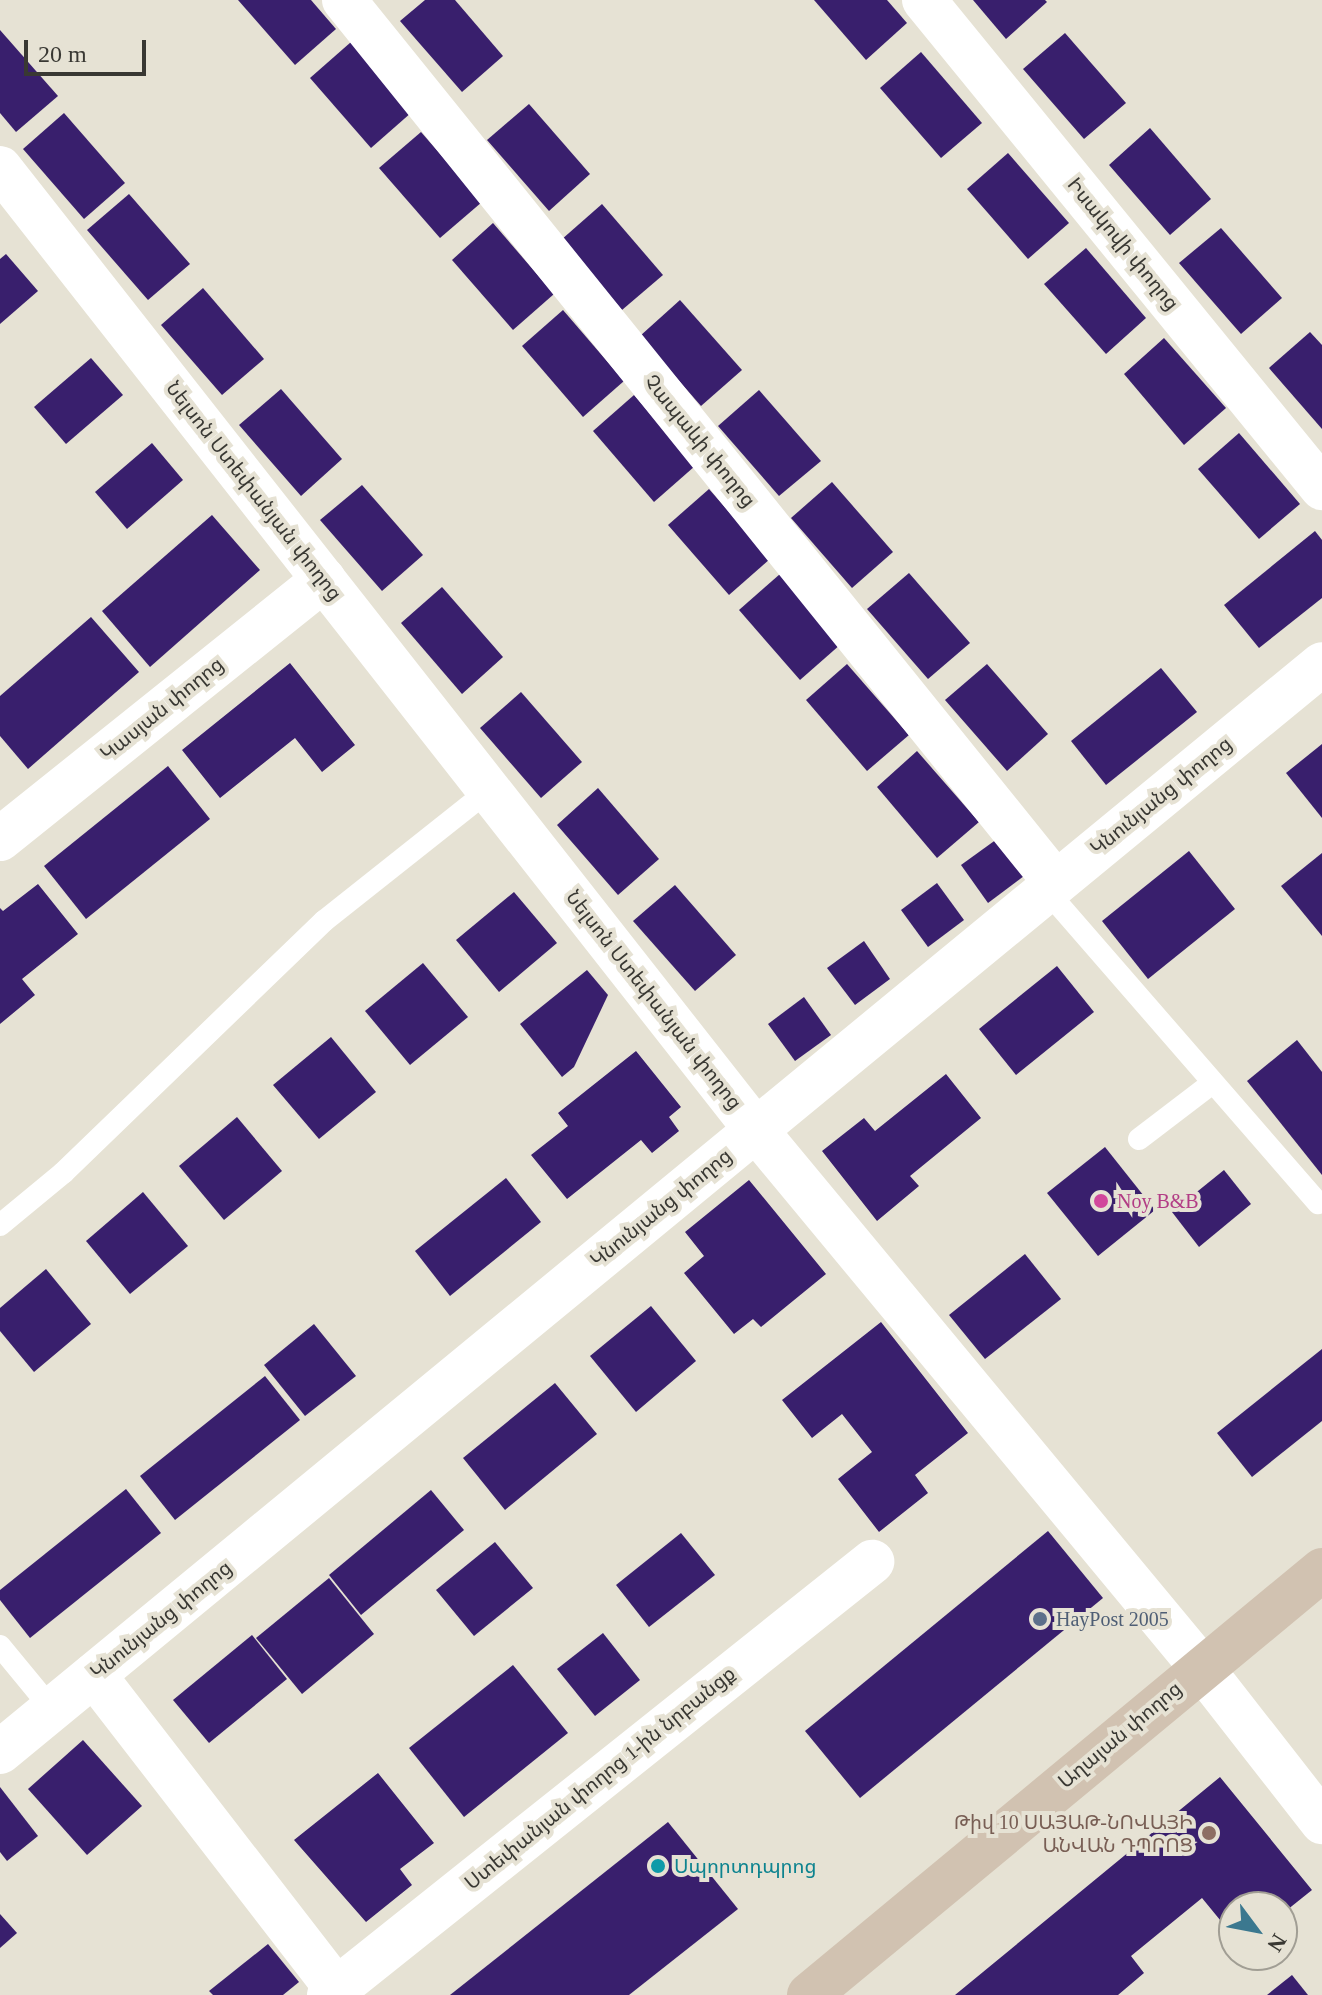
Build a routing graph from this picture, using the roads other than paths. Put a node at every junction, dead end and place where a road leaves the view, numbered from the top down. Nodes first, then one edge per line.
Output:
1 (344, 0) edge
2 (924, 0) edge
3 (0, 168) edge
4 (1322, 488) edge
5 (324, 579) junction
6 (1322, 664) edge
7 (489, 790) junction
8 (0, 839) edge
9 (1051, 886) junction
10 (1210, 1085) junction
11 (756, 1130) junction
12 (1139, 1139) dead end
13 (1318, 1203) dead end
14 (0, 1225) edge
15 (872, 1562) dead end
16 (1322, 1570) edge
17 (0, 1646) edge
18 (1201, 1667) junction
19 (94, 1675) junction
20 (52, 1709) junction
21 (0, 1752) edge
22 (1322, 1822) edge
23 (335, 1993) edge
24 (809, 1995) edge

1 - 9 street, Չապաևի փողոց
2 - 4 street, Իսակովի փողոց
3 - 5 street, Նելսոն Ստեփանյան փողոց
5 - 7 street, Նելսոն Ստեփանյան փողոց
5 - 8 street, Կասյան փողոց
6 - 9 street, Կնունյանց փողոց
7 - 11 street, Նելսոն Ստեփանյան փողոց
7 - 14 lane
9 - 10 lane
9 - 11 street, Կնունյանց փողոց
10 - 12 lane
10 - 13 lane
11 - 18 street, Նելսոն Ստեփանյան փողոց
11 - 19 street, Կնունյանց փողոց
15 - 23 street, Ստեփանյան փողոց 1-ին նրբանցք
16 - 18 main road, Աղայան փողոց
17 - 20 lane
18 - 22 street, Նելսոն Ստեփանյան փողոց
18 - 24 main road, Աղայան փողոց
19 - 20 street, Կնունյանց փողոց
19 - 23 street
20 - 21 street, Կնունյանց փողոց

